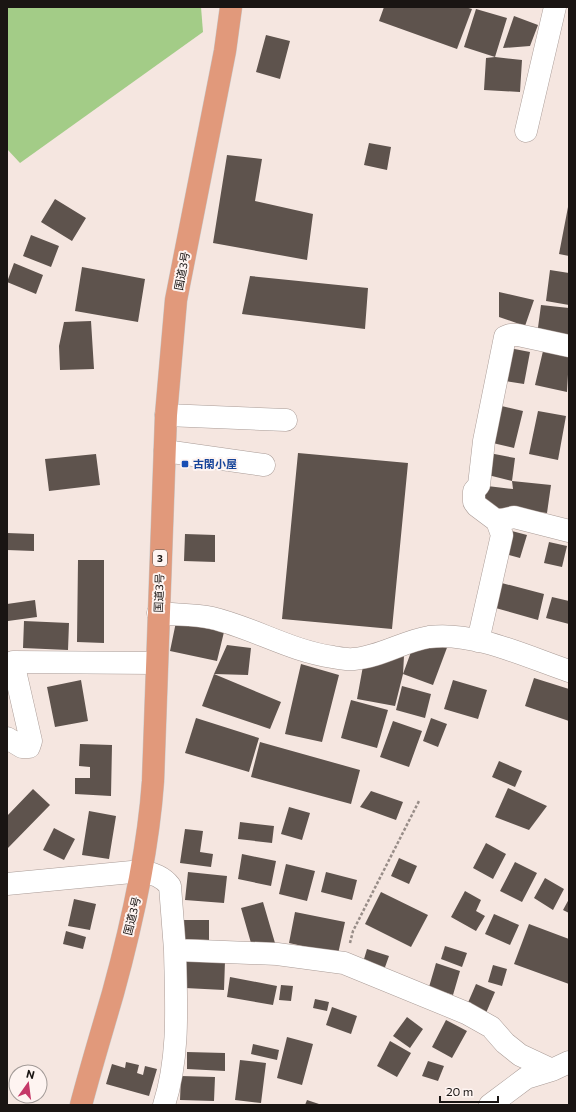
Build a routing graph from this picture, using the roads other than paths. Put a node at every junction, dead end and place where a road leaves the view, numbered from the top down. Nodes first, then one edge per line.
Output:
1 (231, 7) edge
2 (556, 7) edge
3 (526, 131) dead end
4 (569, 346) edge
5 (166, 415) junction
6 (286, 420) dead end
7 (165, 451) junction
8 (264, 465) dead end
9 (497, 521) junction
10 (569, 531) edge
11 (158, 613) junction
12 (478, 641) junction
13 (156, 663) junction
14 (569, 671) edge
15 (7, 738) edge
16 (142, 871) junction
17 (7, 884) edge
18 (175, 950) junction
19 (561, 1066) edge
20 (81, 1105) edge
21 (164, 1105) edge
22 (490, 1105) edge

1 - 5 highway, 国道3号 / 3
2 - 3 street
4 - 9 street
5 - 6 street
5 - 7 highway, 国道3号 / 3
7 - 8 street
7 - 11 highway, 国道3号 / 3
9 - 10 street
9 - 12 street
11 - 12 street
11 - 13 highway, 国道3号 / 3
12 - 14 street
13 - 15 street
13 - 16 highway, 国道3号 / 3
16 - 17 street
16 - 18 street
16 - 20 highway, 国道3号 / 3
18 - 19 street
18 - 21 street
19 - 22 street

